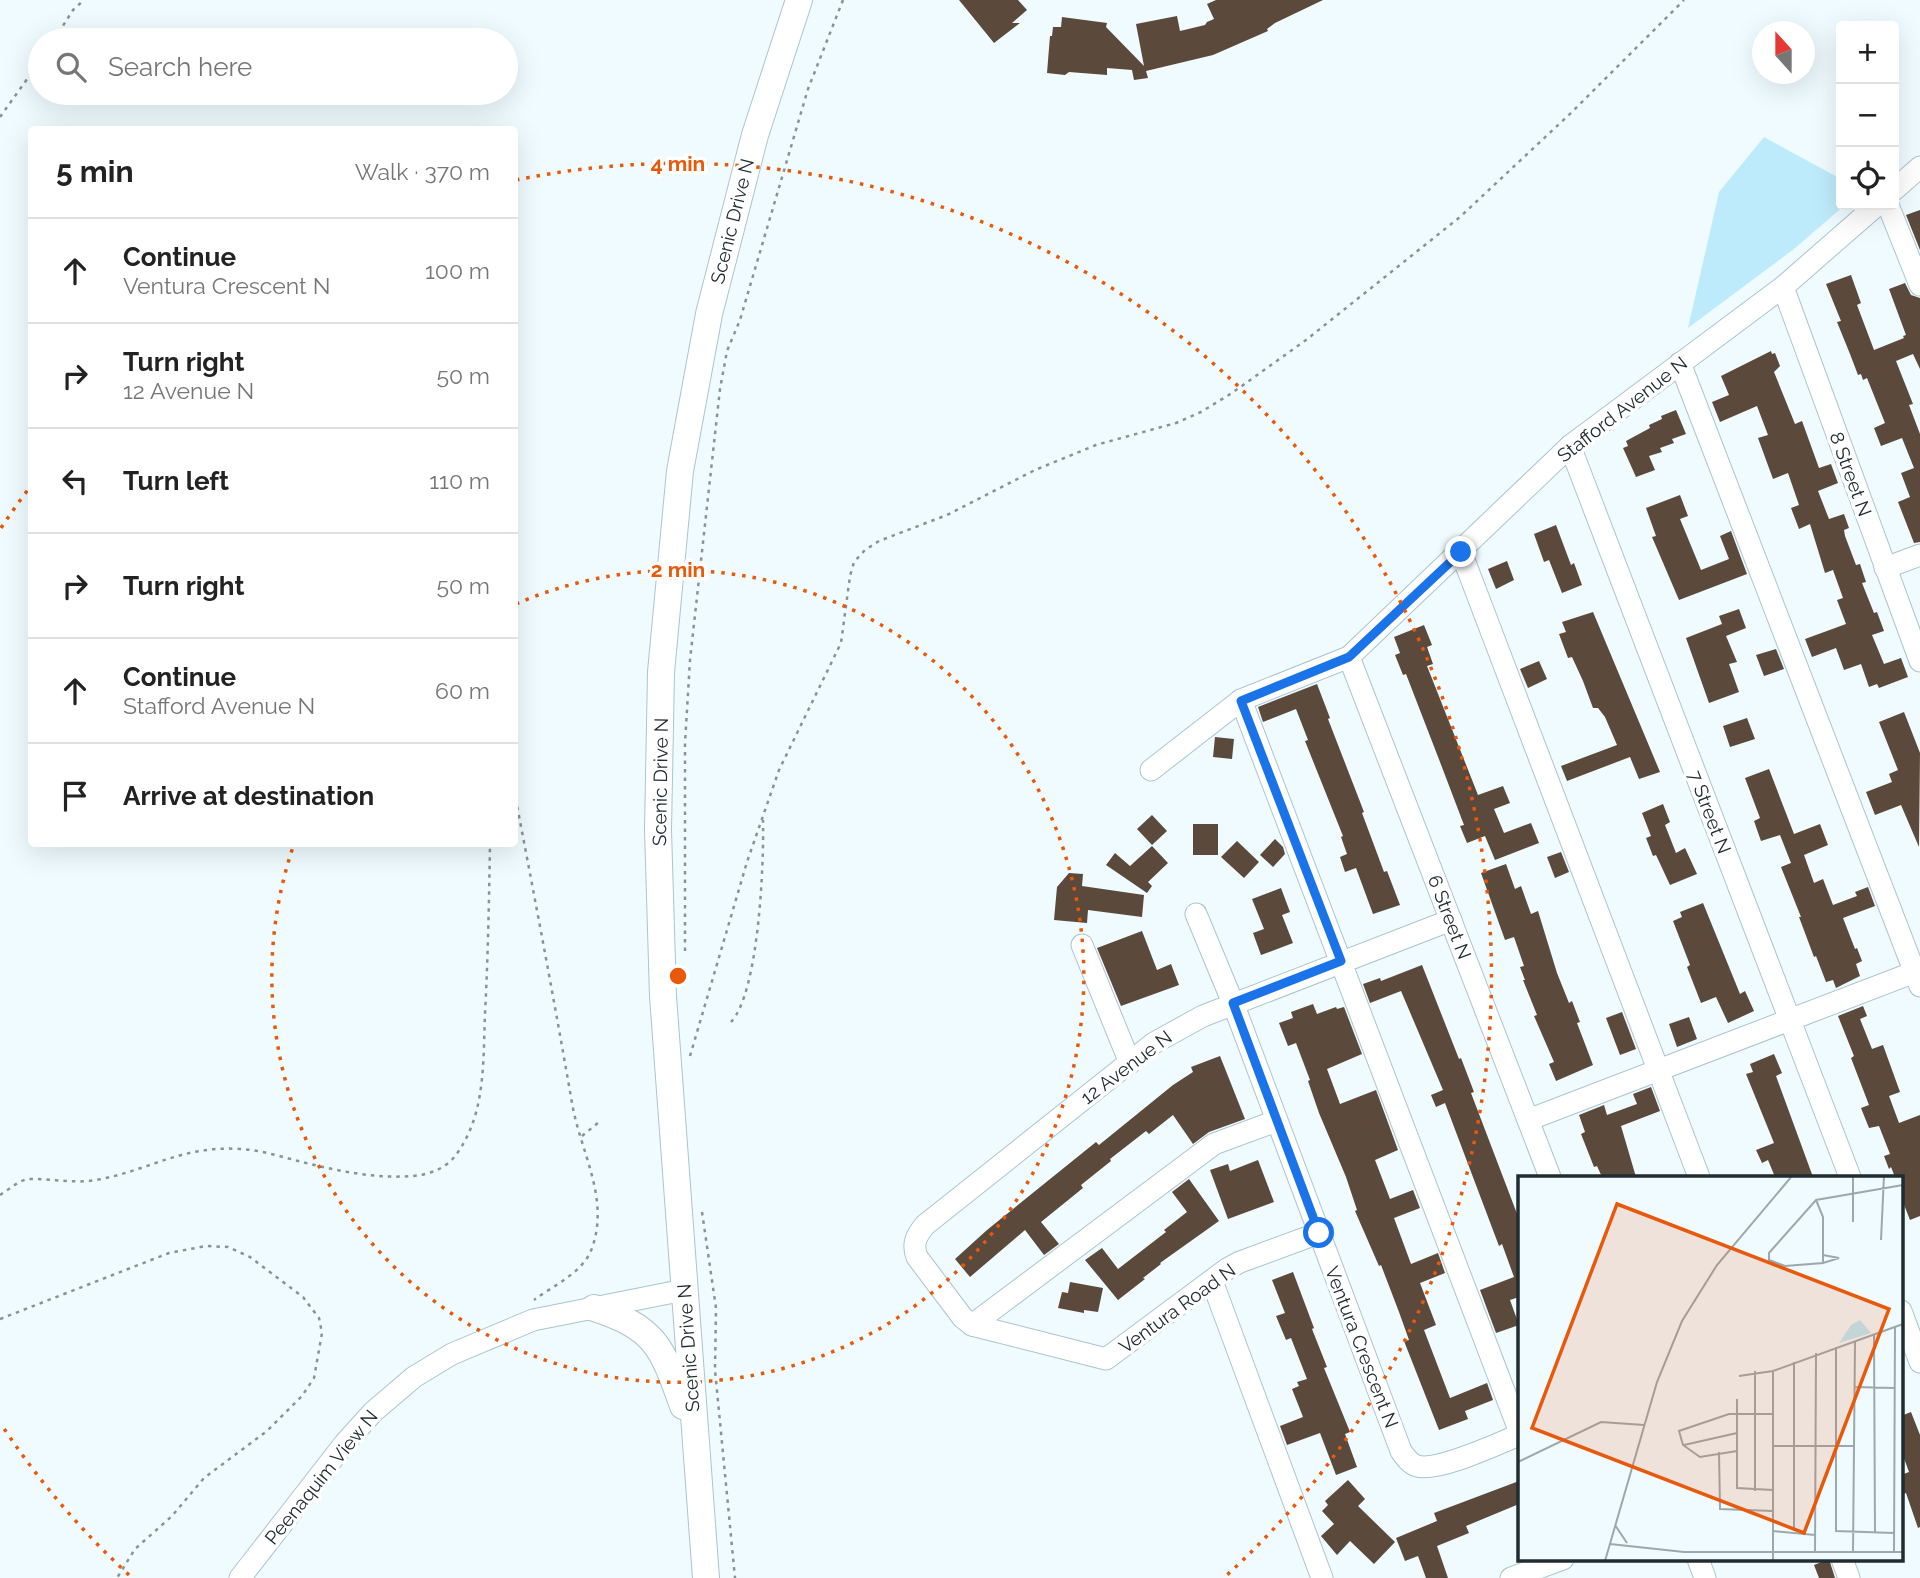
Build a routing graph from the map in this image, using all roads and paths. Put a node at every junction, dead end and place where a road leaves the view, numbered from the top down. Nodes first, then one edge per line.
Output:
1 (83, 0) edge
2 (799, 0) edge
3 (843, 0) edge
4 (1684, 0) edge
5 (62, 28) edge
6 (28, 78) edge
7 (0, 117) edge
8 (1920, 167) edge
9 (1899, 186) edge
10 (1871, 210) edge
11 (1890, 210) edge
12 (1920, 285) edge
13 (1783, 287) junction
14 (1680, 363) junction
15 (1570, 446) junction
16 (1461, 552) junction
17 (1920, 555) edge
18 (1885, 568) junction
19 (1349, 657) junction
20 (1920, 661) edge
21 (1241, 701) junction
22 (1151, 770) dead end
23 (518, 812) edge
24 (763, 817) junction
25 (490, 847) edge
26 (1196, 914) dead end
27 (1451, 920) junction
28 (1082, 945) dead end
29 (684, 958) dead end
30 (1341, 961) junction
31 (1918, 976) edge
32 (1233, 1003) junction
33 (1790, 1020) junction
34 (731, 1022) dead end
35 (689, 1046) dead end
36 (1130, 1063) junction
37 (1658, 1070) junction
38 (1528, 1120) junction
39 (1276, 1121) junction
40 (598, 1122) dead end
41 (581, 1137) junction
42 (1550, 1176) edge
43 (1699, 1176) edge
44 (1850, 1176) edge
45 (0, 1195) edge
46 (701, 1205) dead end
47 (1319, 1233) junction
48 (1212, 1281) junction
49 (684, 1290) junction
50 (533, 1301) dead end
51 (594, 1308) junction
52 (1902, 1314) edge
53 (0, 1319) edge
54 (972, 1325) junction
55 (1920, 1362) edge
56 (1518, 1427) edge
57 (1518, 1435) edge
58 (694, 1437) junction
59 (1560, 1560) edge
60 (1698, 1560) edge
61 (1842, 1560) edge
62 (117, 1578) edge
63 (240, 1578) edge
64 (706, 1578) edge
65 (735, 1578) edge
66 (1322, 1578) edge
67 (1511, 1578) edge
68 (1705, 1578) edge
69 (1849, 1578) edge

1 - 5 path
2 - 49 main road, Scenic Drive N
3 - 29 path
4 - 24 path
6 - 7 path
8 - 9 street
10 - 13 street, Stafford Avenue N
11 - 12 street
13 - 14 street, Stafford Avenue N
13 - 18 street, 8 Street N
14 - 15 street, Stafford Avenue N
14 - 31 street
15 - 16 street, Stafford Avenue N
15 - 33 street, 7 Street N
16 - 19 street, Stafford Avenue N
16 - 37 street
17 - 18 street
18 - 20 street, 8 Street N
19 - 21 street
19 - 27 street, 6 Street N
21 - 22 street
21 - 30 street
23 - 41 path
24 - 34 path
24 - 35 path
25 - 45 path
26 - 32 street, Ventura Crescent N
27 - 30 street, 12 Avenue N
27 - 38 street, 6 Street N
28 - 36 street
30 - 32 street, 12 Avenue N
30 - 56 street
31 - 33 street
32 - 36 street, 12 Avenue N
32 - 39 street, Ventura Crescent N
33 - 37 street
33 - 44 street, 7 Street N
36 - 54 street, 12 Avenue N
37 - 38 street
37 - 43 street
38 - 42 street, 6 Street N
39 - 47 street, Ventura Crescent N
39 - 54 street
40 - 41 path
41 - 50 path
46 - 65 path
47 - 48 street, Ventura Road N
47 - 57 street, Ventura Crescent N
48 - 54 street, Ventura Road N
48 - 66 street
49 - 51 street, Peenaquim View N
49 - 58 main road, Scenic Drive N
51 - 58 main road
51 - 63 street, Peenaquim View N
52 - 55 street
53 - 62 path
58 - 64 main road, Scenic Drive N
59 - 67 street
60 - 68 street
61 - 69 street

